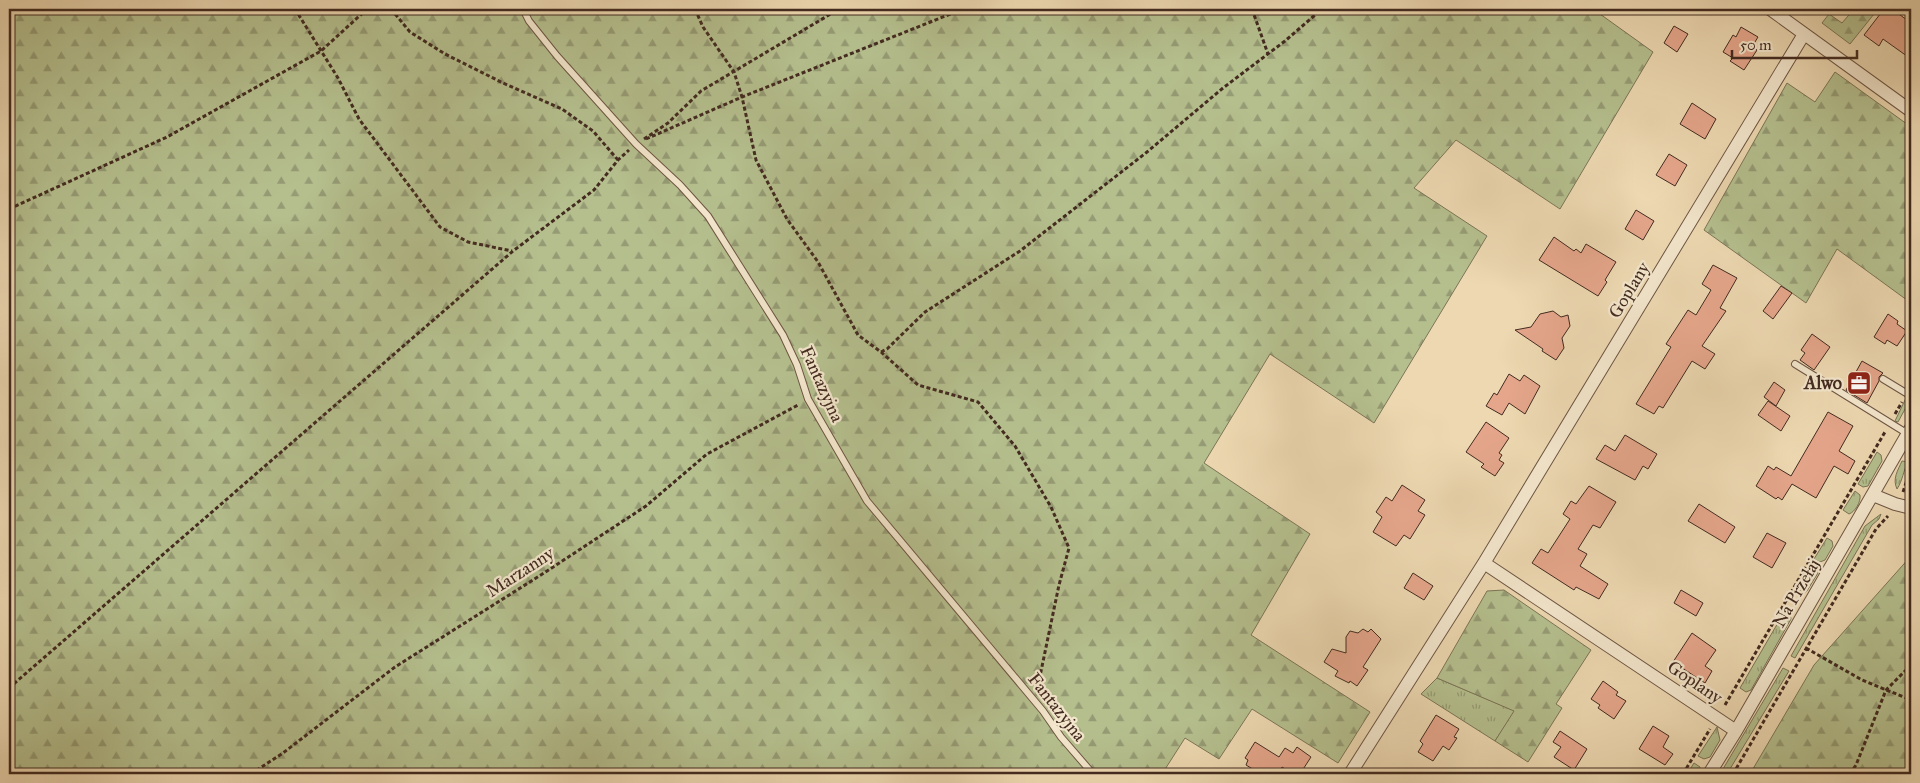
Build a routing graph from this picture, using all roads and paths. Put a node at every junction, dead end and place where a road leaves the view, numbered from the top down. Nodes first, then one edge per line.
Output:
1 (295, 9) edge
2 (367, 9) edge
3 (391, 9) edge
4 (523, 9) edge
5 (695, 9) edge
6 (839, 9) edge
7 (963, 9) edge
8 (1252, 9) edge
9 (1322, 9) edge
10 (1770, 9) edge
11 (1804, 34) junction
12 (321, 51) junction
13 (1268, 54) junction
14 (734, 72) junction
15 (742, 97) junction
16 (1911, 111) edge
17 (636, 144) junction
18 (618, 160) junction
19 (9, 210) edge
20 (513, 251) junction
21 (881, 352) junction
22 (1795, 364) dead end
23 (1883, 379) dead end
24 (1909, 395) edge
25 (808, 399) junction
26 (1890, 424) junction
27 (1910, 431) edge
28 (1911, 468) edge
29 (1902, 493) dead end
30 (1873, 495) junction
31 (1911, 508) edge
32 (1888, 516) dead end
33 (1484, 563) junction
34 (1806, 648) junction
35 (1911, 664) edge
36 (9, 688) edge
37 (1886, 690) junction
38 (1911, 700) edge
39 (1725, 705) dead end
40 (1043, 711) junction
41 (1711, 729) dead end
42 (1736, 731) junction
43 (251, 774) edge
44 (1093, 774) edge
45 (1350, 774) edge
46 (1683, 774) edge
47 (1709, 774) edge
48 (1733, 774) edge
49 (1850, 774) edge

1 - 12 path
2 - 12 path
3 - 18 path
4 - 17 lane, Fantazyjna
5 - 14 path
6 - 14 path
7 - 15 path
8 - 13 path
9 - 13 path
10 - 11 street
11 - 16 street
11 - 33 street, Goplany
12 - 19 path
12 - 20 path
13 - 21 path
14 - 15 path
14 - 17 path
15 - 17 path
15 - 21 path
17 - 18 path
17 - 25 lane, Fantazyjna
18 - 20 path
20 - 36 path
21 - 40 path
22 - 26 lane
23 - 24 lane
24 - 26 path
25 - 40 lane, Fantazyjna
25 - 43 path, Marzanny
26 - 27 lane
26 - 39 path
27 - 30 street, Na Przełaj
28 - 29 path
30 - 31 street
30 - 42 street, Na Przełaj
32 - 34 path
33 - 42 street, Goplany
33 - 45 street, Goplany
34 - 37 path
34 - 48 path
35 - 37 path
37 - 38 path
37 - 49 path
40 - 44 lane, Fantazyjna
41 - 46 path
42 - 47 street, Na Przełaj

